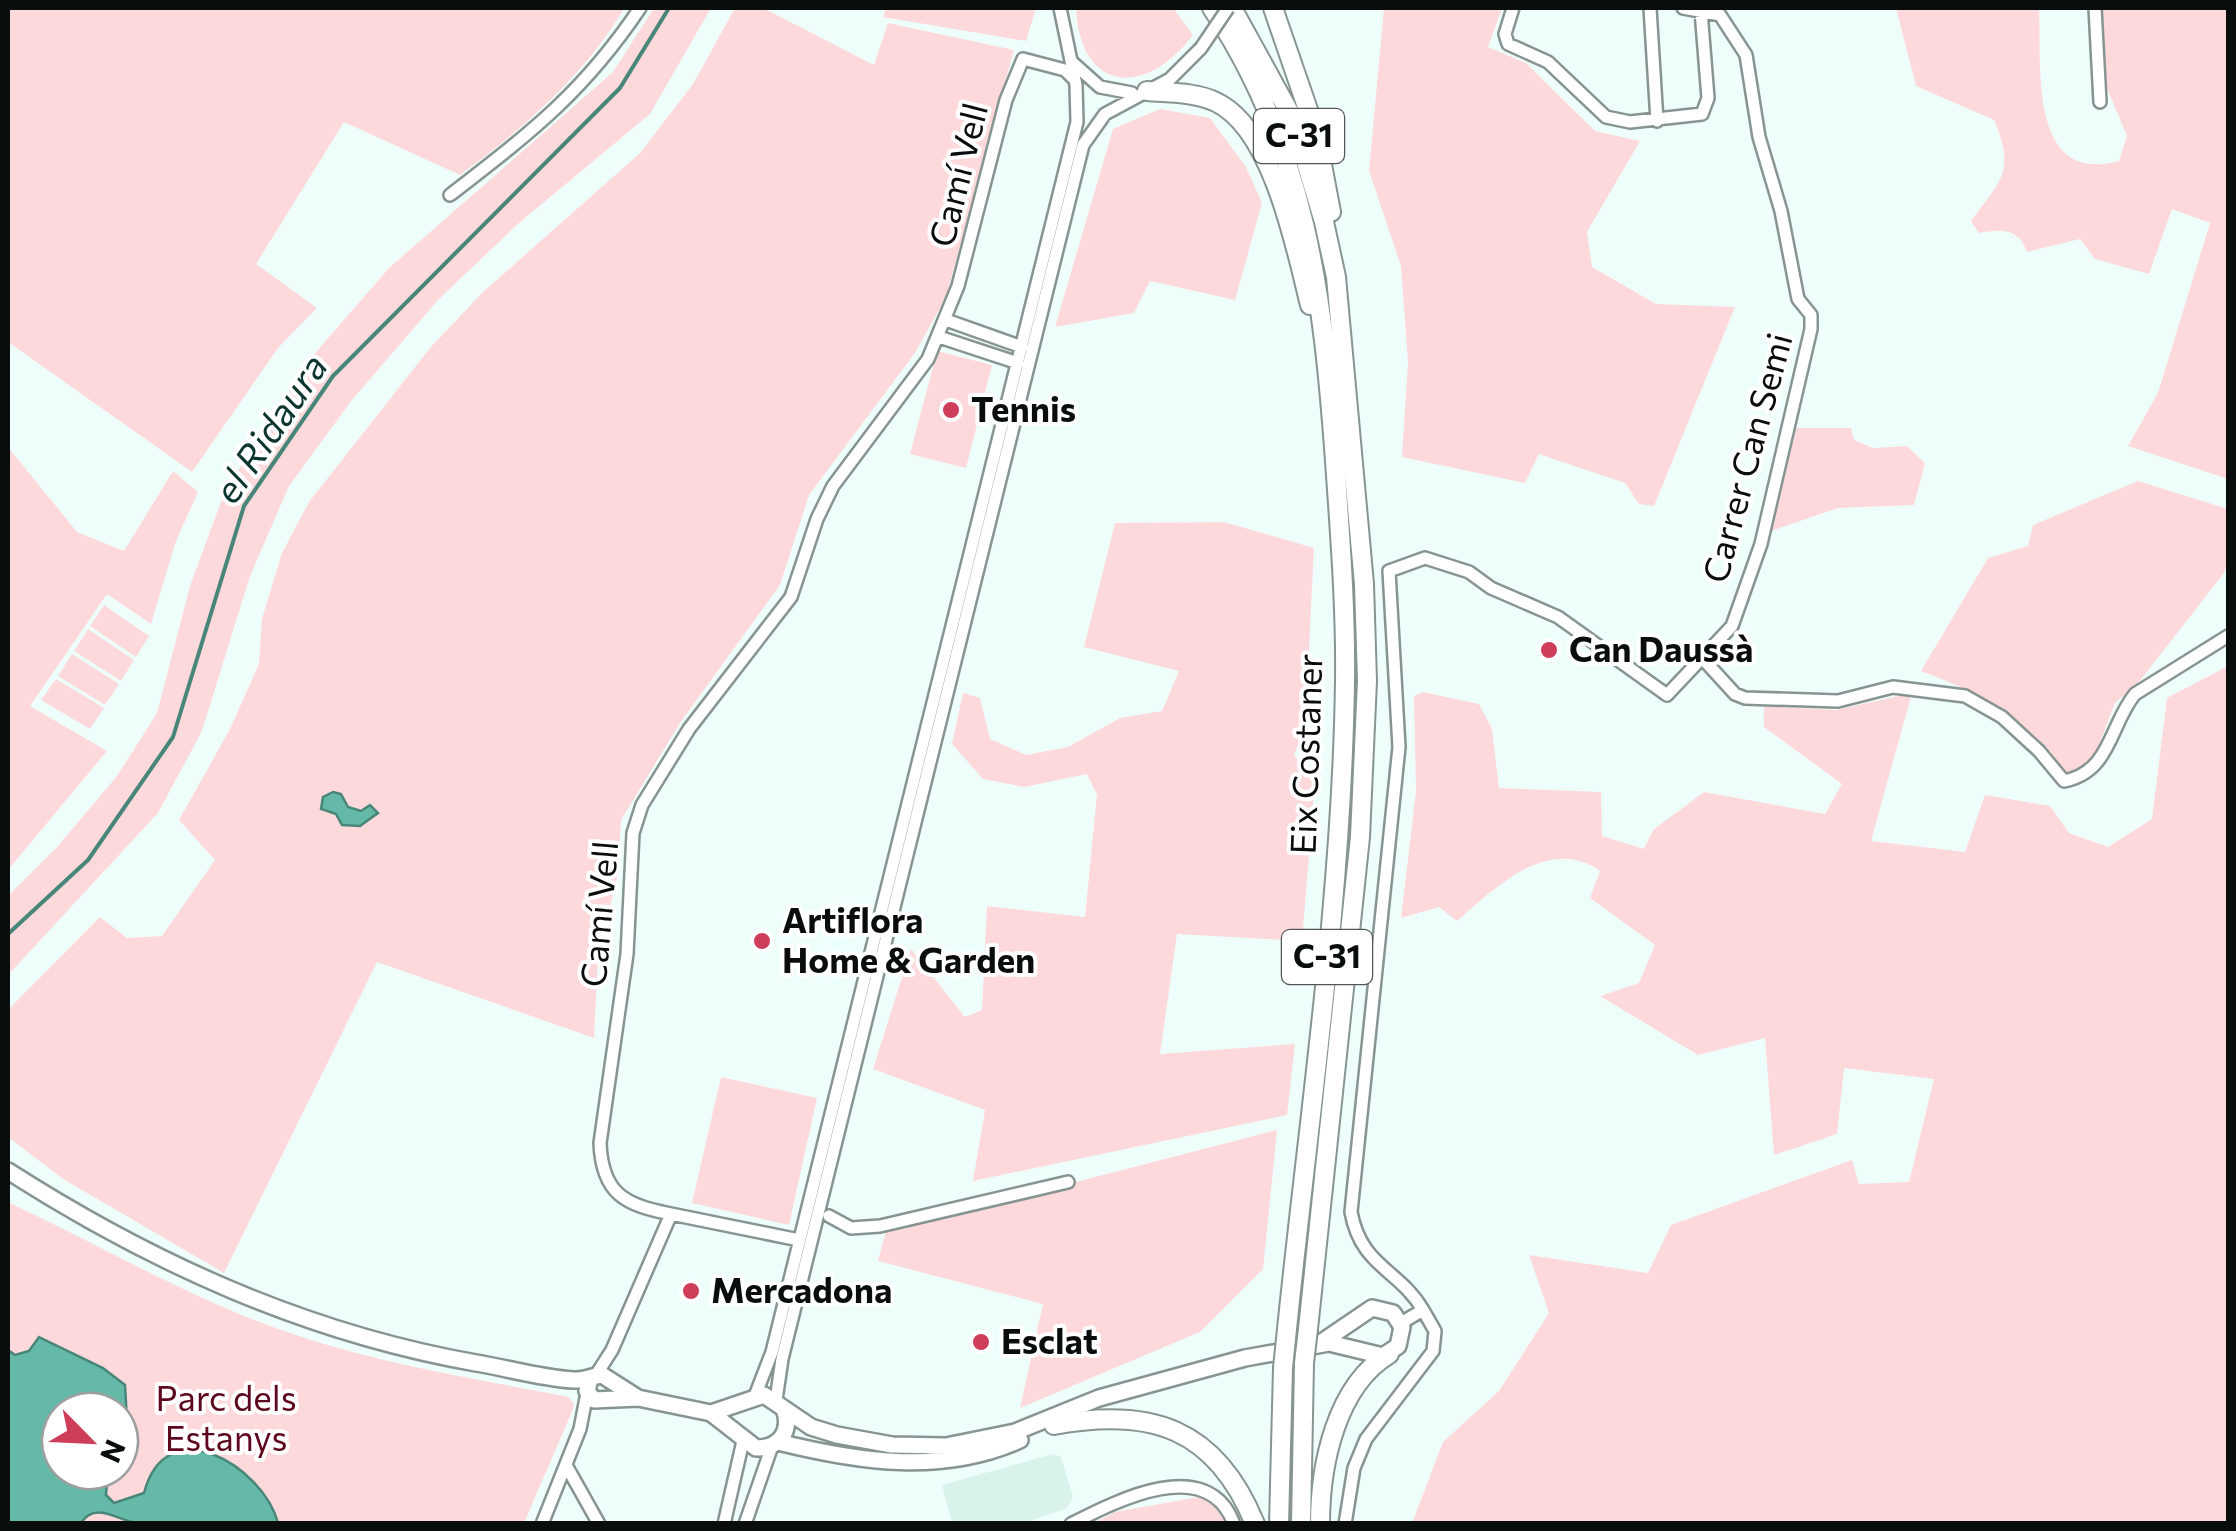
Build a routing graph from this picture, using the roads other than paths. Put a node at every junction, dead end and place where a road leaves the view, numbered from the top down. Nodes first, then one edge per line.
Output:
1 (640, 8) edge
2 (1060, 8) edge
3 (1212, 8) edge
4 (1230, 8) edge
5 (1272, 8) edge
6 (1513, 8) edge
7 (1650, 8) edge
8 (1683, 8) edge
9 (2094, 8) edge
10 (1701, 10) junction
11 (1063, 35) junction
12 (1070, 58) junction
13 (1037, 60) junction
14 (1074, 79) junction
15 (1141, 92) junction
16 (2100, 102) dead end
17 (1656, 121) junction
18 (450, 194) dead end
19 (1336, 277) junction
20 (946, 320) junction
21 (1324, 334) junction
22 (939, 337) junction
23 (1022, 347) junction
24 (1018, 363) junction
25 (2228, 636) edge
26 (1704, 660) junction
27 (8, 1170) edge
28 (1068, 1182) dead end
29 (671, 1214) junction
30 (829, 1216) dead end
31 (799, 1240) junction
32 (1424, 1310) junction
33 (1358, 1317) junction
34 (1401, 1323) junction
35 (1314, 1336) junction
36 (1364, 1353) junction
37 (1389, 1354) junction
38 (595, 1386) junction
39 (1098, 1398) junction
40 (748, 1400) junction
41 (780, 1404) junction
42 (711, 1413) junction
43 (1054, 1425) junction
44 (741, 1439) junction
45 (775, 1444) junction
46 (566, 1468) junction
47 (542, 1524) edge
48 (600, 1524) edge
49 (724, 1524) edge
50 (745, 1524) edge
51 (1071, 1524) edge
52 (1234, 1524) edge
53 (1255, 1524) edge
54 (1279, 1524) edge
55 (1300, 1524) edge
56 (1320, 1524) edge
57 (1345, 1524) edge

1 - 18 street
2 - 11 street
3 - 21 highway, Eix Costaner / C-31
4 - 15 street, bridge
4 - 19 highway, Eix Costaner / C-31
5 - 19 highway, C-31
6 - 17 street
7 - 17 street
8 - 10 street
9 - 16 street
10 - 17 street
10 - 26 street, Carrer Can Semi
11 - 12 street
11 - 13 street, Camí Vell
12 - 14 street
12 - 15 street
13 - 14 street
13 - 20 street, Camí Vell
14 - 23 street
15 - 21 highway, C-31
15 - 41 street
19 - 35 highway, Eix Costaner / C-31
20 - 22 street, Camí Vell
20 - 23 street
21 - 54 highway, Eix Costaner / C-31, bridge
22 - 24 street
22 - 29 street, Camí Vell
23 - 24 street
24 - 31 street
25 - 26 street
26 - 32 street, Carrer Can Semi
27 - 38 main road
28 - 30 street
29 - 31 street, Camí Vell
29 - 38 street
31 - 40 street
32 - 34 street
32 - 57 street
33 - 34 main road
33 - 35 main road
33 - 36 main road
34 - 37 main road
35 - 36 main road
35 - 39 main road
35 - 55 highway, Eix Costaner / C-31, bridge
36 - 37 main road
37 - 56 highway
38 - 42 main road
38 - 46 street
39 - 41 main road
39 - 43 main road
40 - 41 main road
40 - 42 main road
40 - 44 main road
41 - 45 main road
42 - 44 main road
43 - 45 main road
43 - 53 highway
44 - 45 main road
44 - 49 street
45 - 50 street
46 - 47 street
46 - 48 street
51 - 52 street

